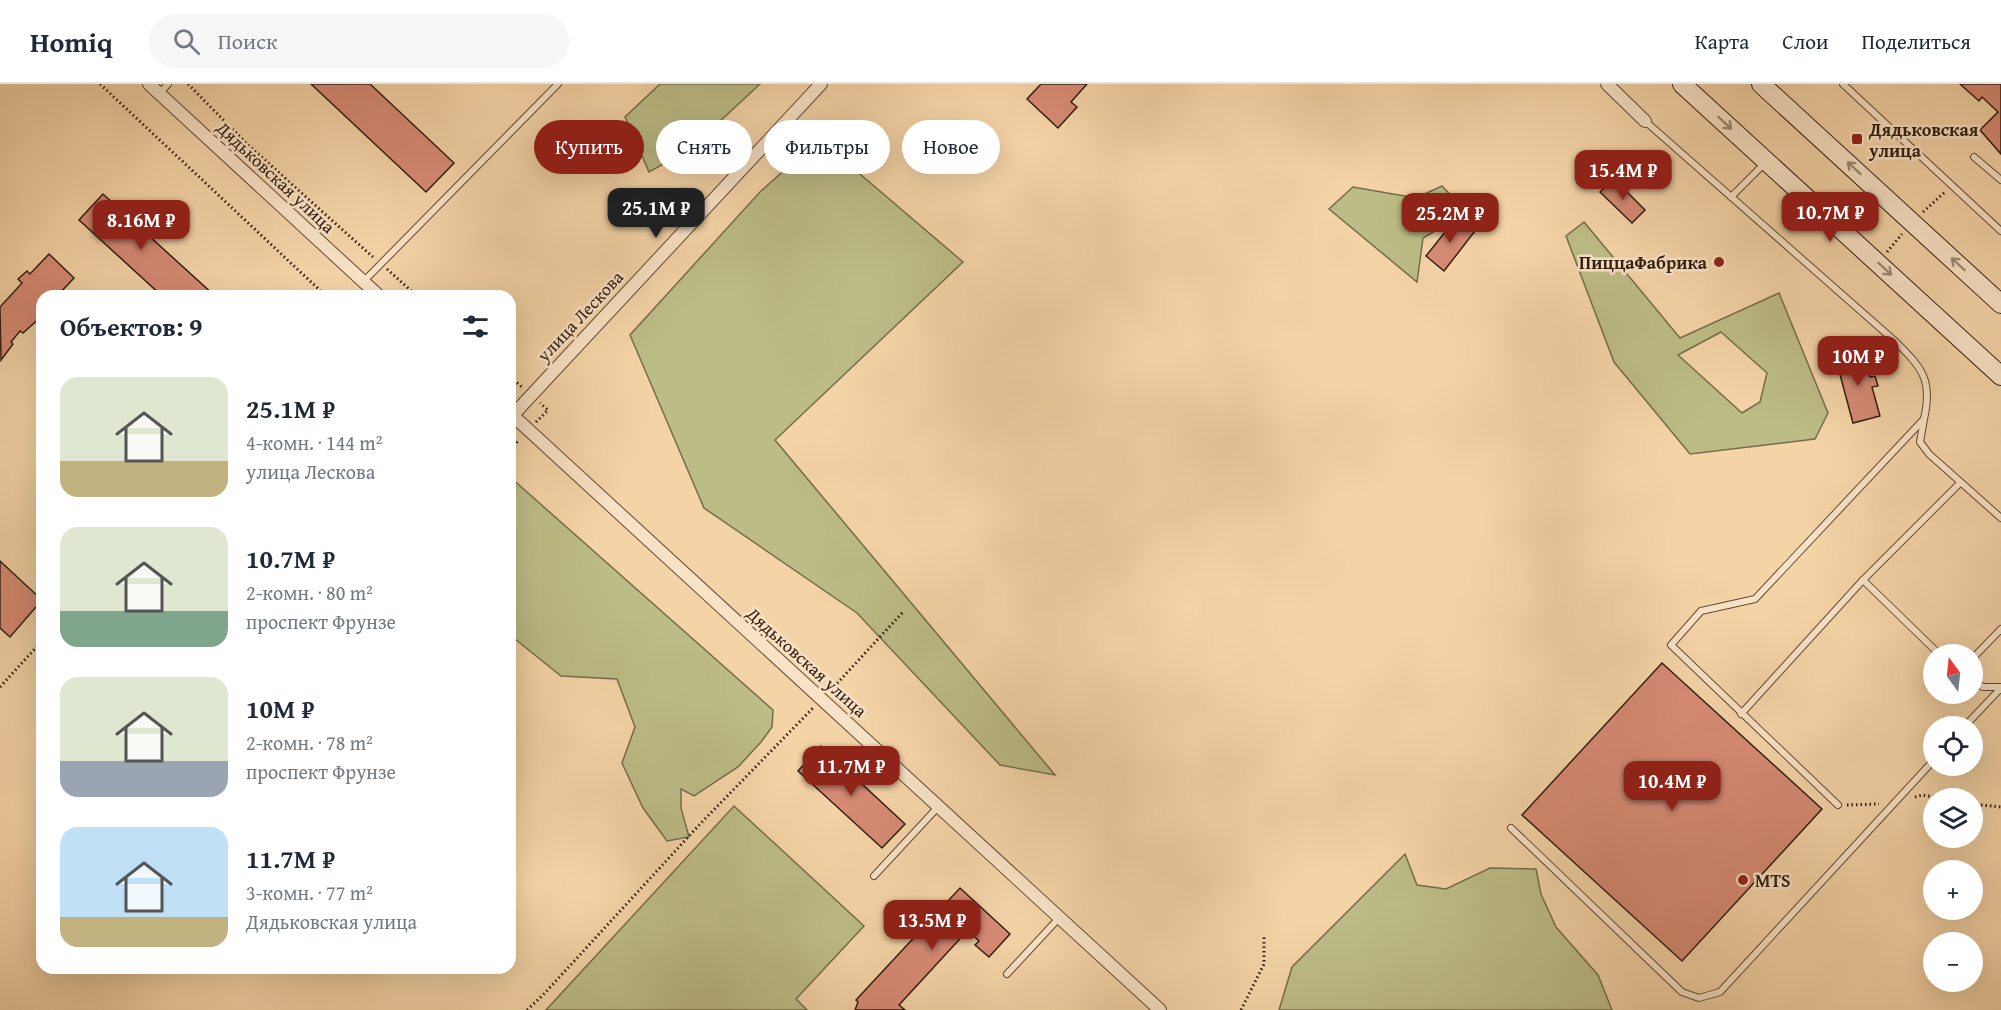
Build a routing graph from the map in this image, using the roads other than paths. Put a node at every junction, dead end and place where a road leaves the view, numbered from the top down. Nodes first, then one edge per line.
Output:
1 (149, 84) edge
2 (168, 84) edge
3 (558, 84) edge
4 (821, 84) edge
5 (1607, 84) edge
6 (1682, 84) edge
7 (1761, 84) edge
8 (1843, 84) edge
9 (159, 94) junction
10 (1645, 121) joint
11 (1974, 157) dead end
12 (1767, 161) junction
13 (2001, 180) edge
14 (1731, 197) junction
15 (2001, 231) edge
16 (363, 281) junction
17 (373, 290) edge
18 (2001, 304) edge
19 (2001, 376) edge
20 (516, 409) edge
21 (516, 419) edge
22 (1924, 419) junction
23 (1960, 483) junction
24 (2001, 518) edge
25 (1863, 580) junction
26 (2001, 629) edge
27 (1929, 644) edge
28 (1983, 648) edge
29 (1983, 687) edge
30 (2001, 687) edge
31 (1741, 714) junction
32 (1974, 716) edge
33 (1923, 772) edge
34 (1838, 805) dead end
35 (939, 807) junction
36 (1511, 828) dead end
37 (874, 876) dead end
38 (1060, 918) junction
39 (1007, 974) dead end
40 (1160, 1010) edge

1 - 9 street, Дядьковская улица
2 - 9 lane
3 - 16 lane
4 - 20 street, улица Лескова
5 - 10 street
6 -> 12 main road
18 -> 7 main road
8 - 15 lane
9 - 16 street, Дядьковская улица
10 - 14 lane
11 - 13 lane
12 - 14 lane
12 -> 19 main road
14 - 22 lane
16 - 17 street, Дядьковская улица
21 - 35 street, Дядьковская улица
22 - 23 lane
22 - 31 lane
23 - 24 lane
23 - 25 lane
25 - 27 lane
25 - 31 lane
26 - 28 lane
29 - 30 lane
30 - 32 lane
31 - 34 lane
33 - 36 lane
35 - 37 lane
35 - 38 street, Дядьковская улица
38 - 39 lane
38 - 40 street, Дядьковская улица

